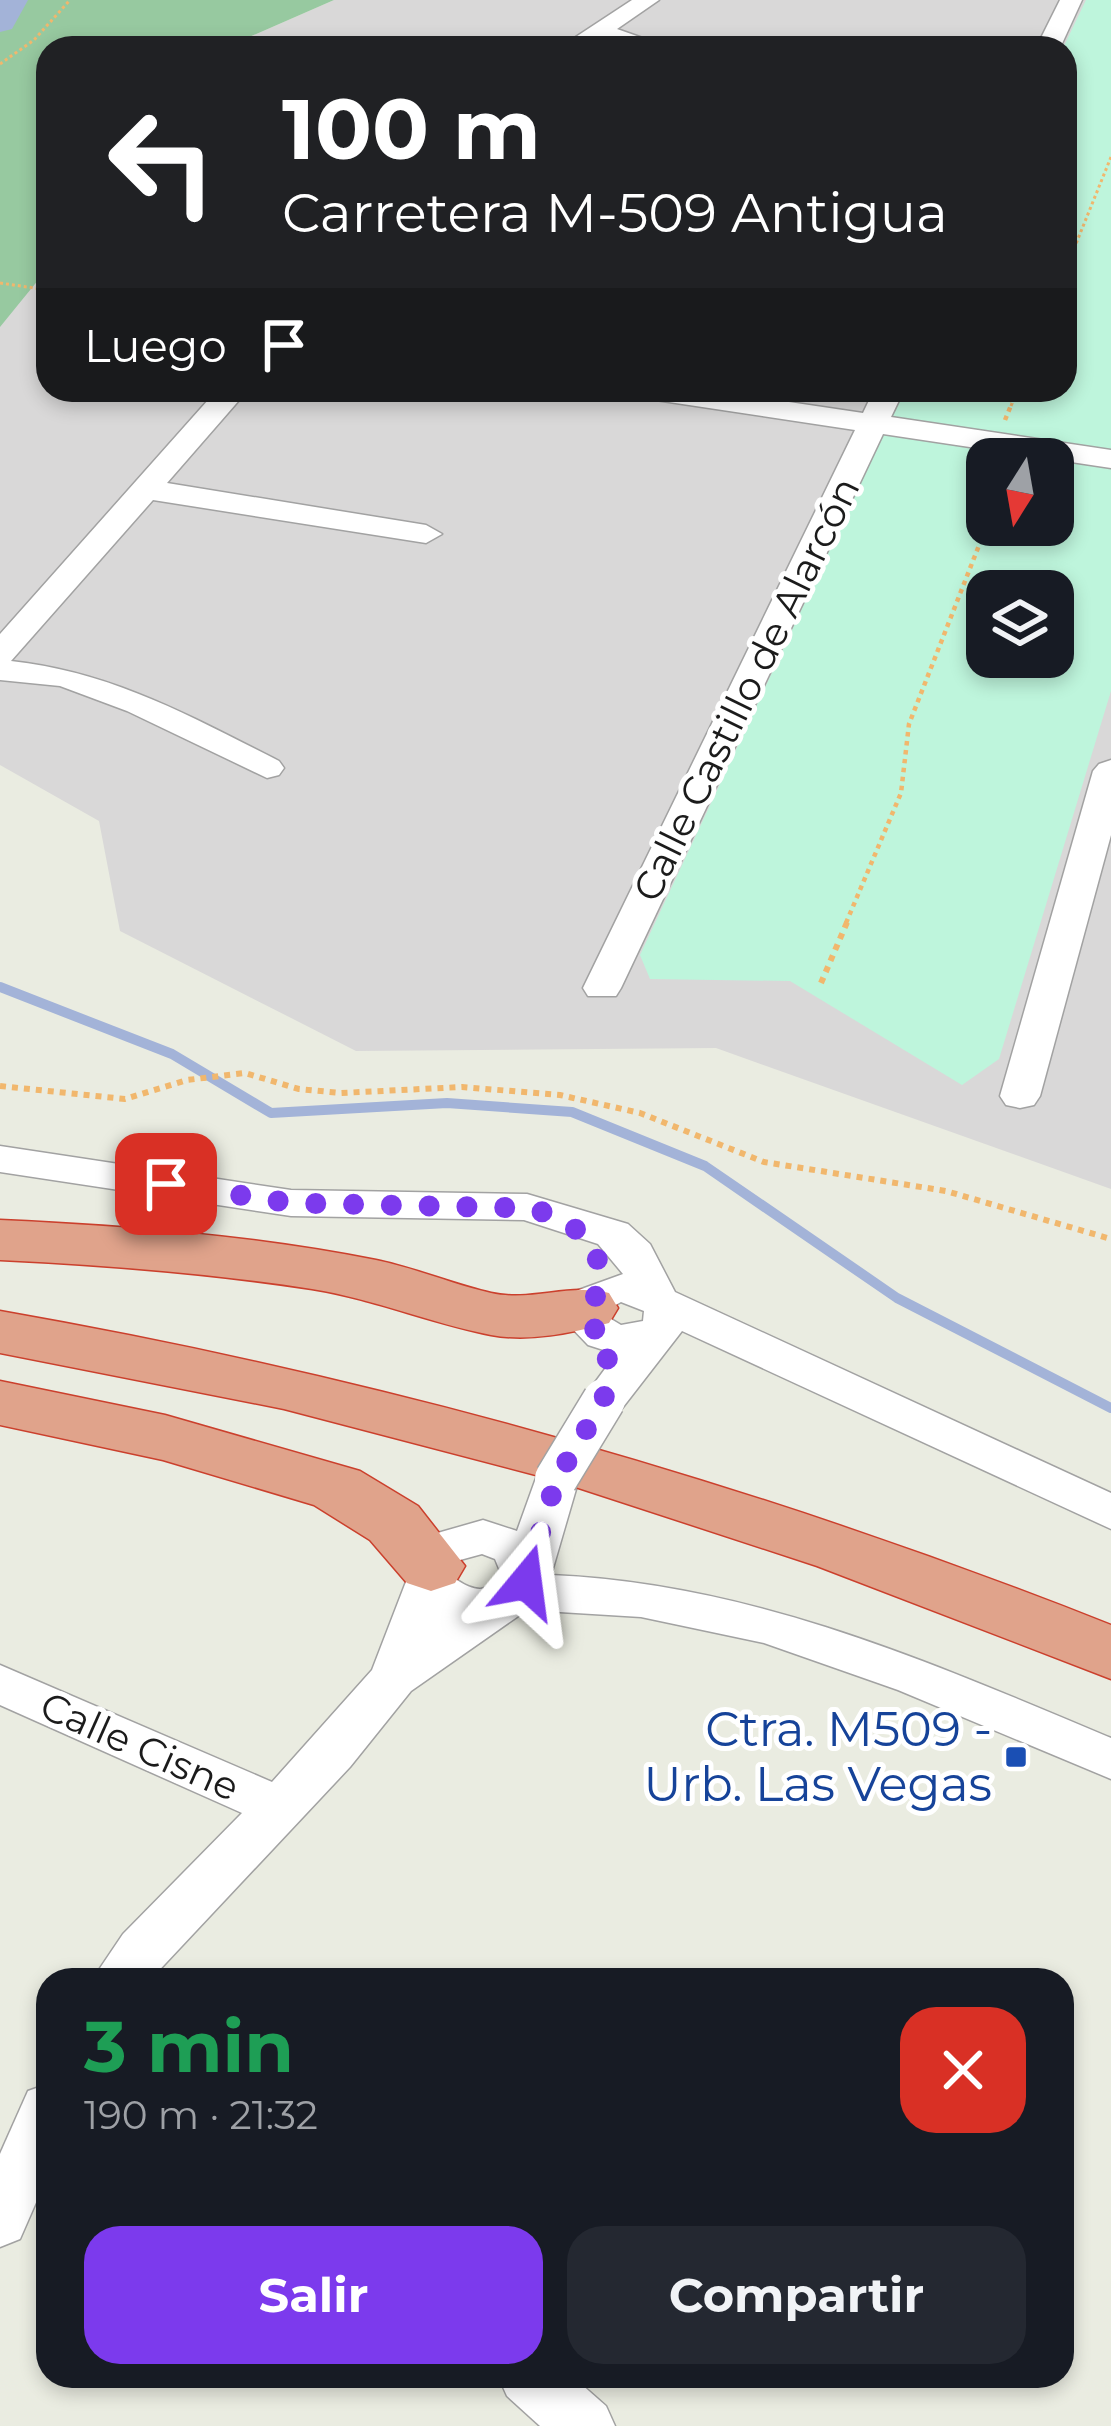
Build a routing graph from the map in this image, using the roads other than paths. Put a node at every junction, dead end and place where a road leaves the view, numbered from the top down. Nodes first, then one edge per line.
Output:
1 (648, 0) edge
2 (1071, 0) edge
3 (598, 31) junction
4 (590, 36) edge
5 (616, 36) edge
6 (1054, 36) edge
7 (191, 402) edge
8 (223, 402) edge
9 (728, 402) edge
10 (884, 402) edge
11 (874, 424) junction
12 (1111, 459) edge
13 (150, 490) junction
14 (426, 534) dead end
15 (0, 620) edge
16 (0, 655) edge
17 (0, 670) edge
18 (267, 768) dead end
19 (1111, 770) edge
20 (602, 988) dead end
21 (1020, 1096) dead end
22 (0, 1159) edge
23 (557, 1214) junction
24 (0, 1240) edge
25 (0, 1295) edge
26 (659, 1310) junction
27 (598, 1314) junction
28 (0, 1332) edge
29 (604, 1400) junction
30 (0, 1403) edge
31 (556, 1480) junction
32 (1111, 1512) edge
33 (448, 1560) junction
34 (515, 1590) junction
35 (1111, 1607) edge
36 (1111, 1653) edge
37 (394, 1678) junction
38 (0, 1684) edge
39 (1111, 1759) edge
40 (280, 1808) junction
41 (128, 1968) edge
42 (36, 2136) edge
43 (0, 2221) edge
44 (541, 2388) edge
45 (584, 2426) edge

1 - 3 street
2 - 6 street
3 - 4 street
3 - 5 street
7 - 15 street
8 - 13 street
9 - 11 street
10 - 11 street, Calle Castillo de Alarcón
11 - 12 street
11 - 20 street, Calle Castillo de Alarcón
13 - 14 street
13 - 16 street
17 - 18 street
19 - 21 street
22 - 23 street
23 - 26 street
23 - 27 street
24 - 27 highway
25 - 35 highway
26 - 27 street
26 - 29 street
26 - 32 street
27 - 29 street
28 - 36 highway
29 - 31 street, bridge
30 - 33 highway
31 - 33 street
31 - 34 street
33 - 34 street
33 - 34 street
33 - 37 street
34 - 37 street
34 - 39 street
37 - 40 street
38 - 40 street, Calle Cisne
40 - 41 street
42 - 43 street
44 - 45 street

